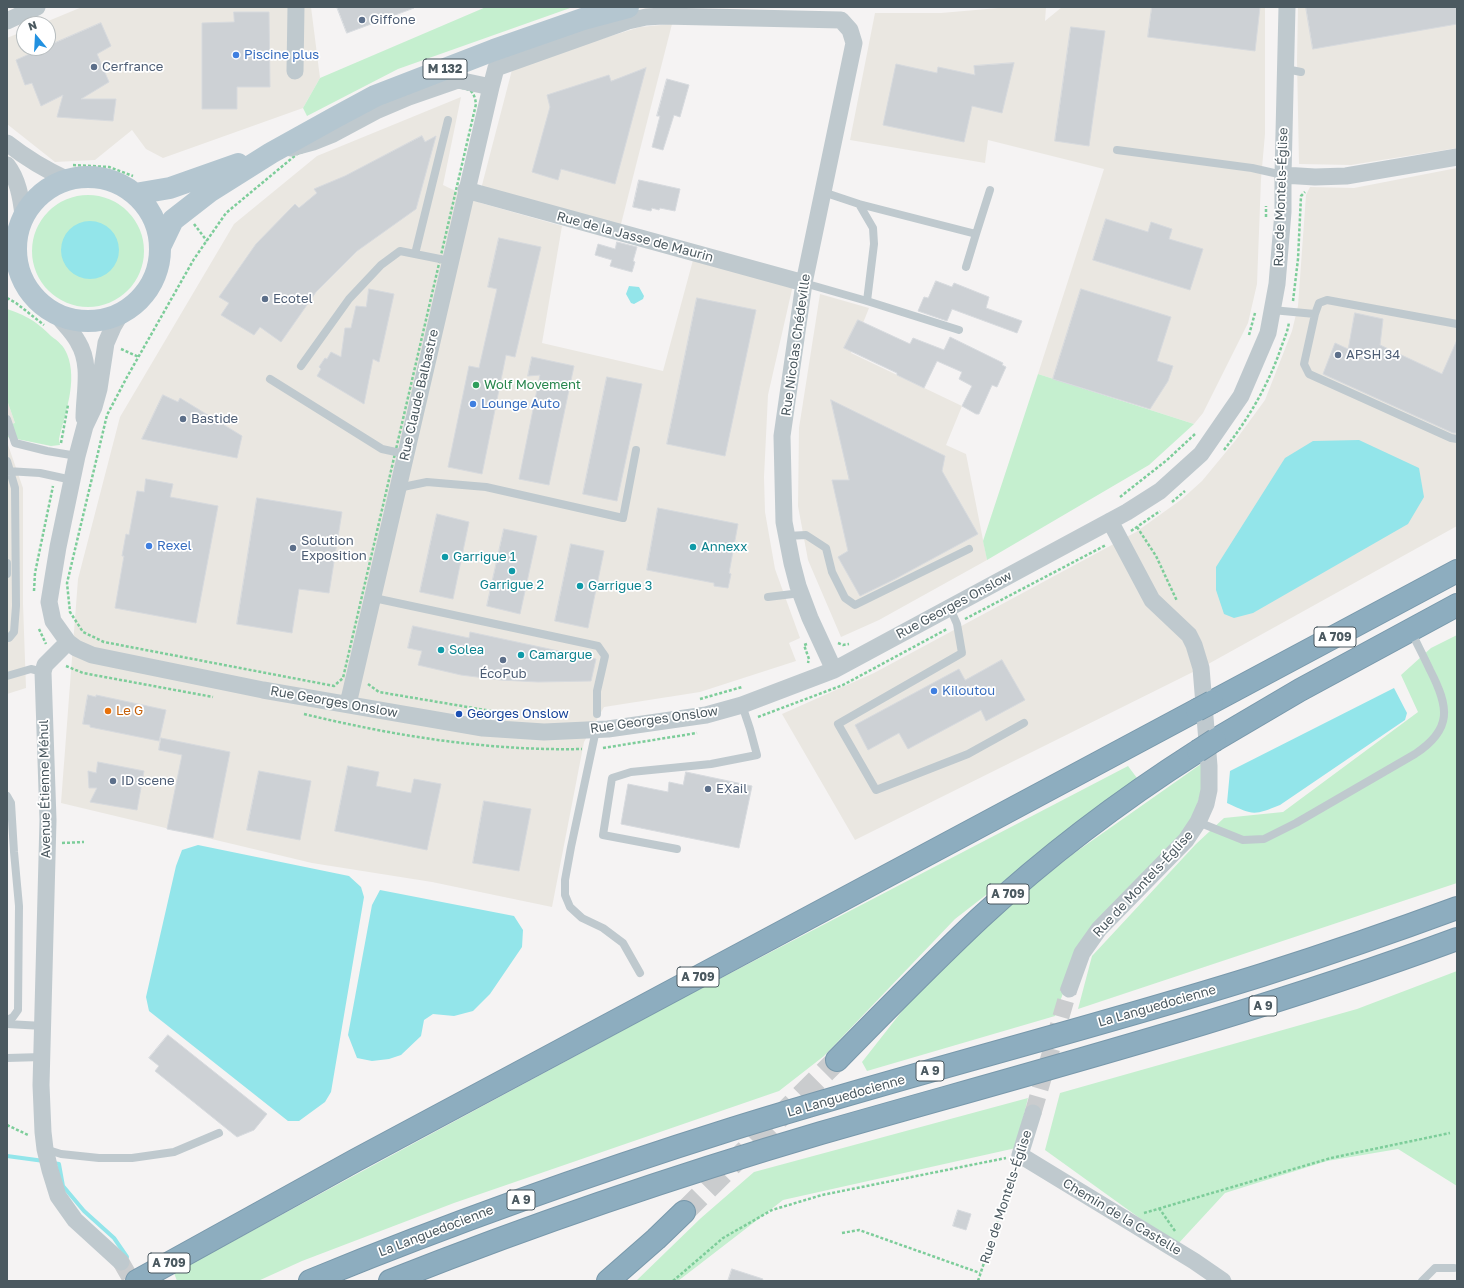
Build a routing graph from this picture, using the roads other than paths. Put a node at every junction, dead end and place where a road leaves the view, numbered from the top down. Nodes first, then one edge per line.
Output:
1 (37, 7) edge
2 (296, 7) edge
3 (628, 7) edge
4 (1287, 7) edge
5 (841, 20) joint
6 (7, 21) edge
7 (295, 71) dead end
8 (490, 86) junction
9 (448, 120) dead end
10 (7, 143) edge
11 (1117, 150) dead end
12 (271, 153) junction
13 (1457, 157) edge
14 (7, 165) edge
15 (1282, 175) junction
16 (68, 180) junction
17 (466, 190) junction
18 (990, 190) dead end
19 (823, 192) junction
20 (135, 194) junction
21 (859, 204) junction
22 (23, 215) junction
23 (976, 234) junction
24 (12, 241) edge
25 (160, 247) junction
26 (414, 254) junction
27 (445, 260) junction
28 (966, 267) dead end
29 (804, 284) junction
30 (7, 288) edge
31 (31, 293) junction
32 (867, 301) junction
33 (1264, 309) junction
34 (122, 312) junction
35 (1315, 314) junction
36 (52, 321) junction
37 (1457, 324) edge
38 (958, 330) dead end
39 (301, 366) dead end
40 (270, 379) dead end
41 (7, 419) edge
42 (84, 426) junction
43 (1457, 439) edge
44 (636, 450) dead end
45 (400, 453) junction
46 (77, 456) junction
47 (7, 461) edge
48 (9, 471) edge
49 (72, 480) junction
50 (398, 488) junction
51 (1110, 521) junction
52 (787, 536) junction
53 (969, 549) dead end
54 (7, 563) edge
55 (1457, 572) edge
56 (7, 574) edge
57 (801, 593) junction
58 (768, 597) dead end
59 (374, 598) junction
60 (1457, 605) edge
61 (950, 608) junction
62 (1410, 630) junction
63 (7, 638) edge
64 (68, 642) junction
65 (834, 670) junction
66 (43, 672) junction
67 (7, 676) edge
68 (348, 704) junction
69 (744, 713) junction
70 (597, 722) junction
71 (1024, 723) dead end
72 (7, 796) edge
73 (1198, 822) junction
74 (676, 849) dead end
75 (1457, 908) edge
76 (1457, 939) edge
77 (640, 973) dead end
78 (1069, 989) tunnel mouth
79 (7, 1020) edge
80 (7, 1024) edge
81 (43, 1026) junction
82 (42, 1057) junction
83 (7, 1058) edge
84 (836, 1060) tunnel mouth
85 (1033, 1114) tunnel mouth
86 (219, 1132) dead end
87 (1020, 1155) joint
88 (47, 1159) junction
89 (684, 1212) tunnel mouth
90 (121, 1262) tunnel mouth
91 (1454, 1268) dead end
92 (137, 1281) edge
93 (310, 1281) edge
94 (390, 1281) edge
95 (608, 1281) edge
96 (1223, 1281) edge
97 (1422, 1281) edge

1 - 6 street
2 - 7 street
3 - 12 main road, M 132
4 - 15 street, Rue de Montels-Église
5 - 8 street, Rue Claude Balbastre
5 - 19 street, Rue Nicolas Chédeville
8 - 12 street
8 - 17 street, Rue Claude Balbastre
9 - 26 lane
10 - 16 street
11 - 15 lane
12 - 20 main road, M 132
12 - 25 main road, M 132
13 - 15 street
14 - 22 street
15 - 33 street, Rue de Montels-Église
16 - 20 main road
16 - 22 main road
17 - 27 street, Rue Claude Balbastre
17 - 29 street, Rue de la Jasse de Maurin
18 - 23 lane
19 - 21 lane
19 - 29 street, Rue Nicolas Chédeville
20 - 25 main road
21 - 23 lane
21 - 32 lane
22 - 24 main road
23 - 28 lane
24 - 31 main road
25 - 34 main road
26 - 27 lane
26 - 39 lane
27 - 45 street, Rue Claude Balbastre
29 - 32 lane
29 - 52 street, Rue Nicolas Chédeville
30 - 31 main road
31 - 36 main road
32 - 38 lane
33 - 35 lane
33 - 51 street, Rue de Montels-Église
34 - 36 main road
34 - 42 street
35 - 37 lane
35 - 43 lane
36 - 42 street
40 - 45 lane
41 - 46 lane
42 - 46 street
44 - 50 lane
45 - 50 street, Rue Claude Balbastre
46 - 49 street
47 - 48 lane
48 - 49 lane
48 - 63 lane
49 - 64 street
50 - 59 street, Rue Claude Balbastre
51 - 61 street, Rue Georges Onslow
51 - 73 street, Rue de Montels-Église
52 - 53 lane
52 - 57 street, Rue Nicolas Chédeville
54 - 56 lane
55 - 92 highway, A 709
57 - 58 lane
57 - 65 street, Rue Nicolas Chédeville
59 - 68 street, Rue Claude Balbastre
59 - 70 lane
60 - 62 highway, A 709
61 - 65 street, Rue Georges Onslow
61 - 71 lane
62 - 73 lane
62 - 84 highway, A 709
64 - 66 street
64 - 68 street, Rue Georges Onslow
65 - 69 street, Rue Georges Onslow
66 - 67 lane
66 - 81 street, Avenue Étienne Méhul
68 - 70 street, Rue Georges Onslow
69 - 70 street, Rue Georges Onslow
69 - 74 lane
70 - 77 lane
72 - 79 lane
73 - 78 street, Rue de Montels-Église
75 - 93 highway, La Languedocienne / A 9
76 - 94 highway, A 9
80 - 81 lane
81 - 82 street, Avenue Étienne Méhul
82 - 83 lane
82 - 88 street, Avenue Étienne Méhul
85 - 87 street, Rue de Montels-Église
86 - 88 lane
87 - 96 street, Chemin de la Castelle
88 - 90 street, Avenue Étienne Méhul
89 - 95 highway
91 - 97 lane

